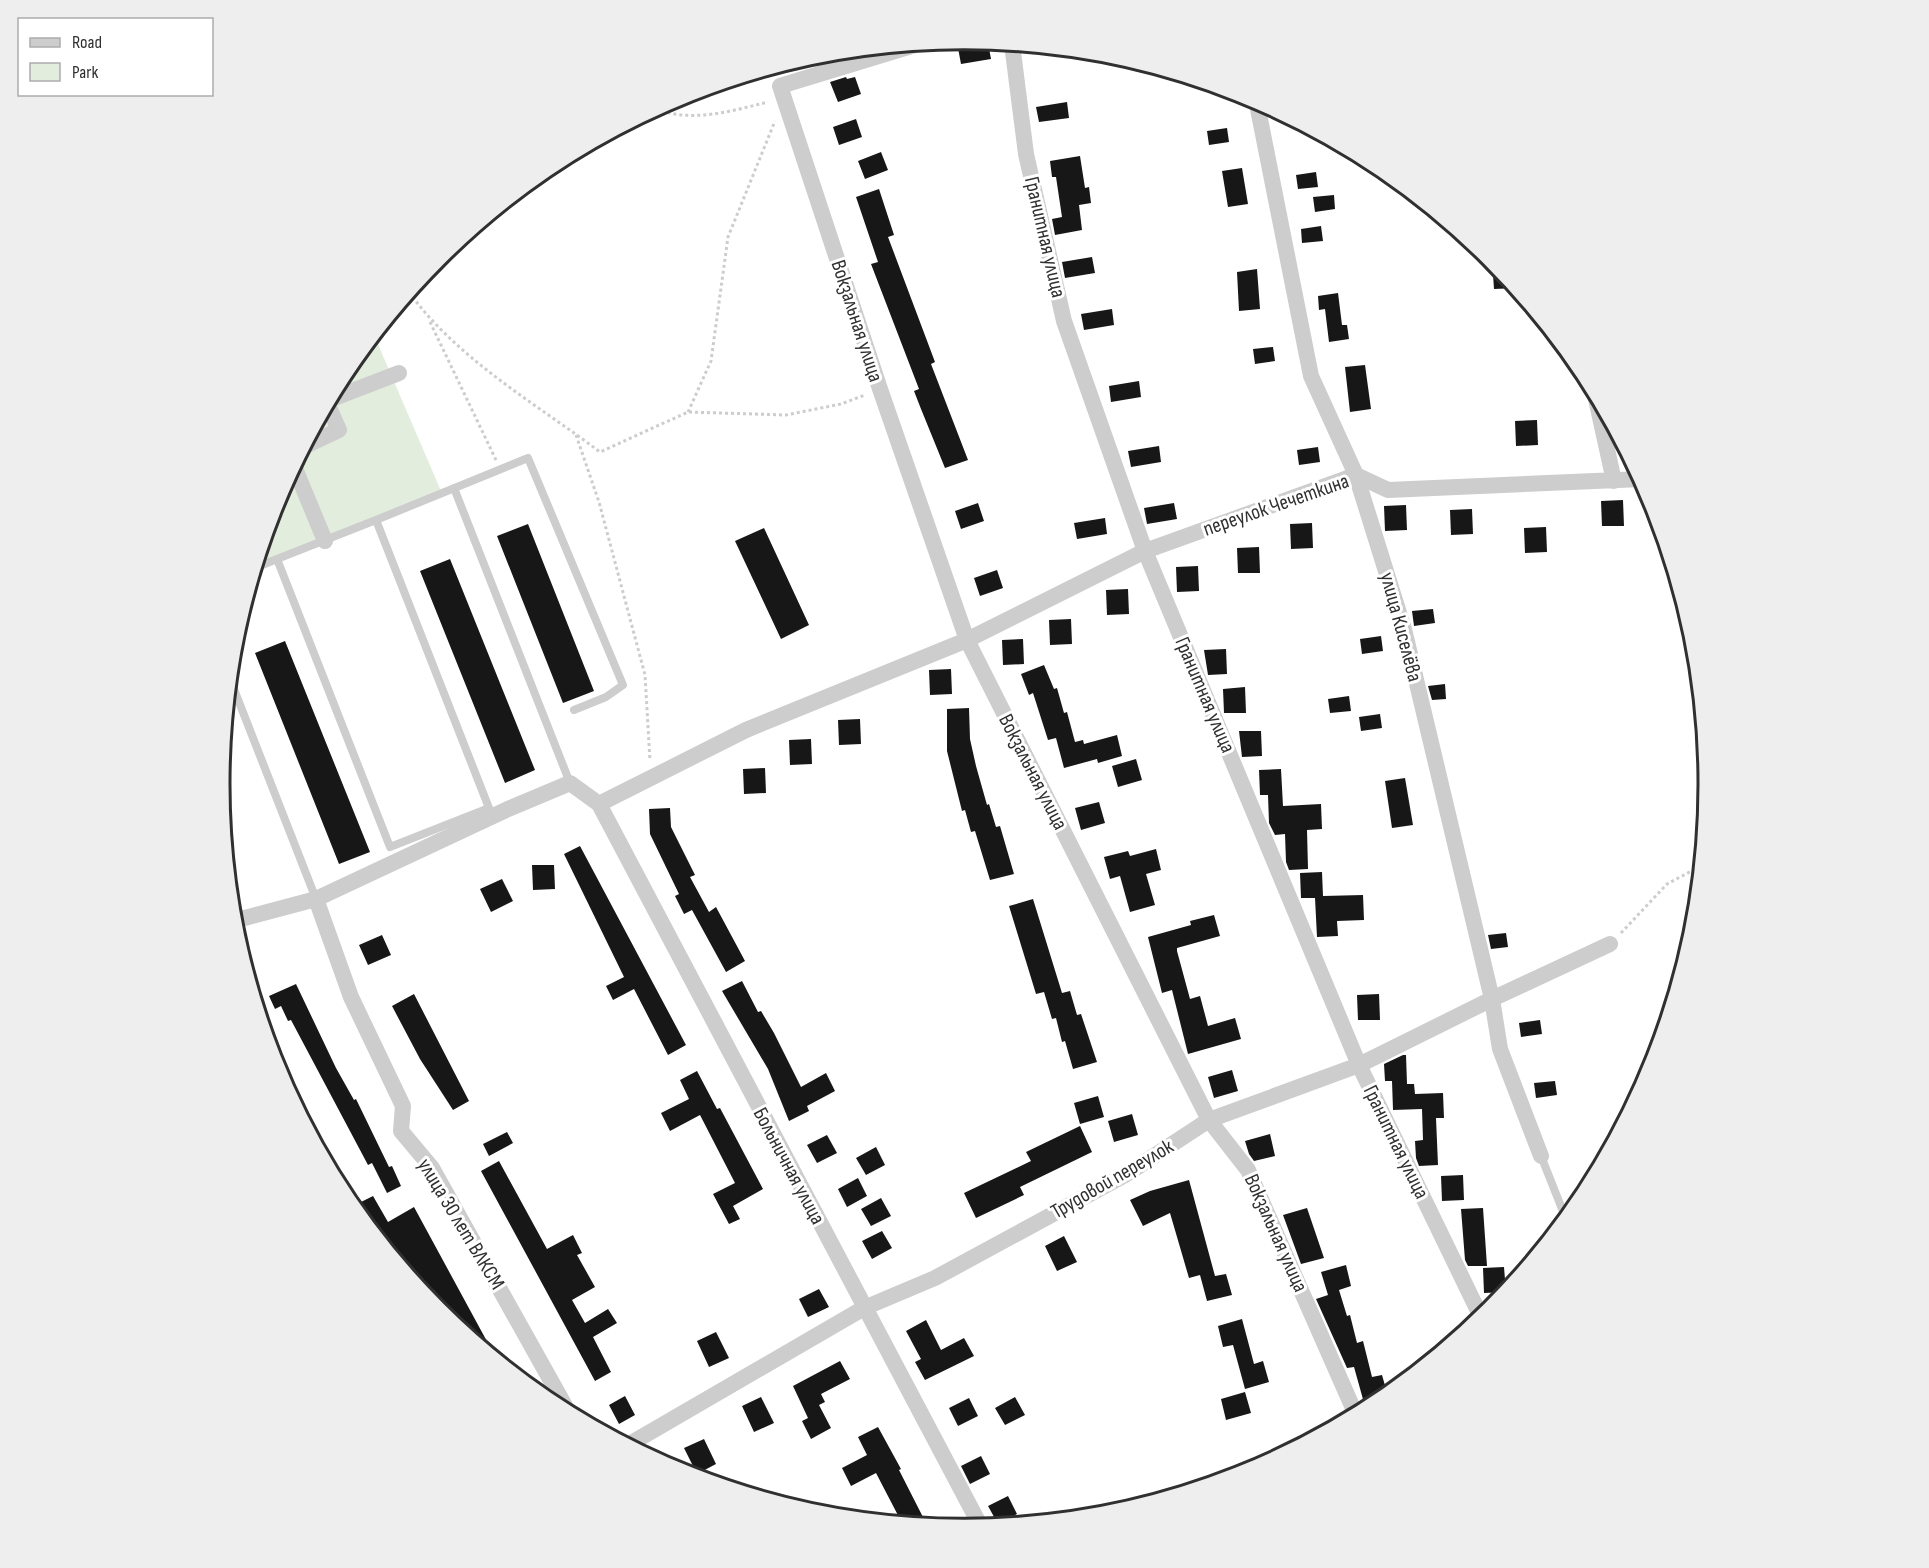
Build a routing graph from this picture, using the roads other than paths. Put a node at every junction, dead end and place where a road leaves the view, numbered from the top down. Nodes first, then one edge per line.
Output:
1 (1013, 51) edge
2 (884, 54) edge
3 (1259, 111) edge
4 (399, 374) dead end
5 (341, 397) edge
6 (332, 411) edge
7 (1599, 414) edge
8 (315, 441) edge
9 (1356, 475) junction
10 (298, 476) edge
11 (1632, 480) edge
12 (1614, 481) junction
13 (454, 488) junction
14 (376, 520) junction
15 (325, 541) junction
16 (1145, 551) junction
17 (277, 559) junction
18 (264, 564) edge
19 (967, 640) junction
20 (236, 693) edge
21 (574, 710) dead end
22 (570, 783) junction
23 (599, 804) junction
24 (316, 899) junction
25 (243, 918) edge
26 (1610, 944) road end
27 (1491, 999) junction
28 (1359, 1065) junction
29 (1209, 1120) junction
30 (1541, 1156) joint
31 (1562, 1210) edge
32 (864, 1308) junction
33 (1477, 1309) edge
34 (559, 1397) edge
35 (1353, 1407) edge
36 (636, 1441) edge
37 (976, 1518) edge

1 - 16 street, Гранитная улица
2 - 19 street, Вокзальная улица
3 - 9 street, улица Киселёва
4 - 5 street
6 - 8 street
7 - 12 street
9 - 12 street, переулок Чечеткина
9 - 16 street, переулок Чечеткина
9 - 27 street, улица Киселёва
10 - 15 street
11 - 12 street, переулок Чечеткина
13 - 14 lane
13 - 21 lane
13 - 22 lane
14 - 15 lane
14 - 17 lane
15 - 17 lane
16 - 19 street, переулок Чечеткина
16 - 28 street, Гранитная улица
17 - 18 lane
19 - 23 street, переулок Чечеткина
19 - 29 street, Вокзальная улица
20 - 24 lane
22 - 23 street
22 - 24 street
23 - 32 street, Больничная улица
24 - 25 street
24 - 34 street, улица 30 лет ВЛКСМ
26 - 27 street, Трудовой переулок
27 - 28 street, Трудовой переулок
27 - 30 street, улица Киселёва
28 - 29 street, Трудовой переулок
28 - 33 street, Гранитная улица
29 - 32 street, Трудовой переулок
29 - 35 street, Вокзальная улица
30 - 31 lane
32 - 36 street, Трудовой переулок
32 - 37 street, Больничная улица

